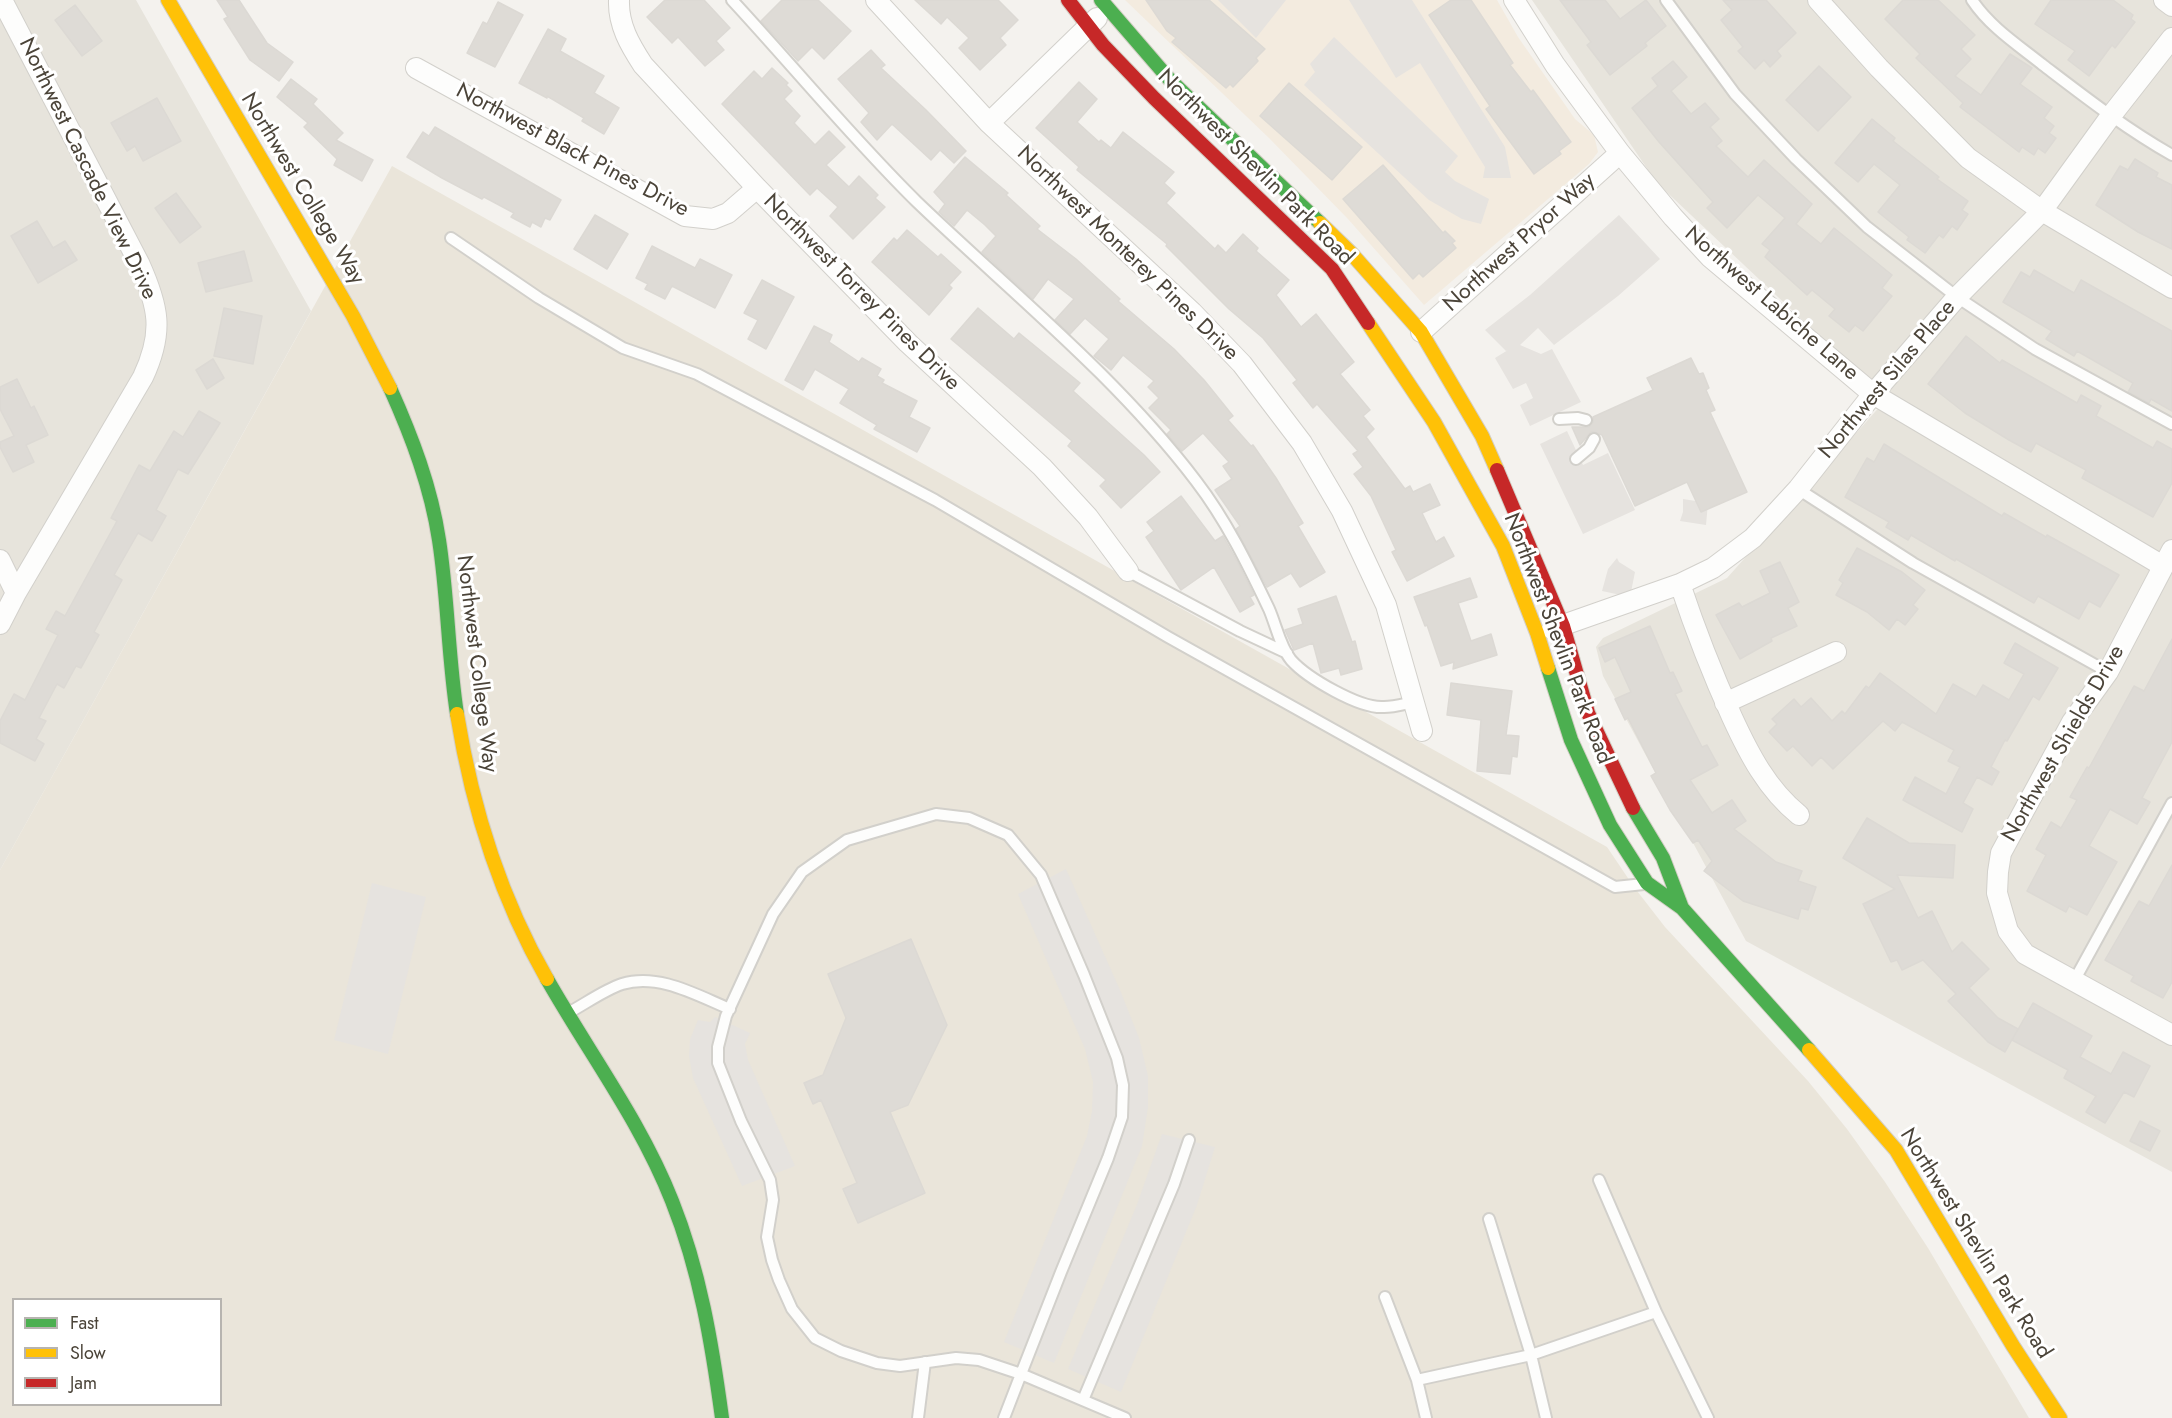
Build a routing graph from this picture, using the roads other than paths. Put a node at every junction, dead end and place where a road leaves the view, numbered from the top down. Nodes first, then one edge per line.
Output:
1 (3, 0) edge
2 (168, 0) edge
3 (619, 0) edge
4 (732, 0) edge
5 (876, 0) edge
6 (1068, 0) edge
7 (1514, 0) edge
8 (1666, 0) edge
9 (1818, 0) edge
10 (1972, 0) edge
11 (2164, 0) edge
12 (1104, 4) edge
13 (2172, 6) edge
14 (1088, 26) junction
15 (2172, 39) edge
16 (416, 68) dead end
17 (2110, 117) junction
18 (989, 123) junction
19 (1620, 153) junction
20 (2172, 155) edge
21 (757, 188) junction
22 (2042, 212) junction
23 (451, 238) dead end
24 (2172, 288) edge
25 (1957, 297) junction
26 (1420, 332) junction
27 (1873, 394) junction
28 (1559, 420) dead end
29 (1586, 420) dead end
30 (2172, 424) edge
31 (1594, 439) dead end
32 (1576, 459) dead end
33 (1798, 489) junction
34 (2168, 558) edge
35 (0, 560) edge
36 (1128, 571) joint
37 (1680, 584) junction
38 (16, 593) junction
39 (0, 624) edge
40 (1563, 626) junction
41 (1538, 633) junction
42 (1836, 652) dead end
43 (1287, 653) junction
44 (2108, 672) junction
45 (1414, 702) junction
46 (1725, 703) junction
47 (1422, 731) dead end
48 (2172, 803) edge
49 (1798, 815) dead end
50 (1647, 883) junction
51 (1683, 908) junction
52 (2074, 981) junction
53 (730, 1009) junction
54 (567, 1013) junction
55 (2172, 1035) edge
56 (1189, 1140) dead end
57 (1599, 1180) dead end
58 (1489, 1218) dead end
59 (1385, 1297) dead end
60 (1656, 1312) junction
61 (1531, 1355) junction
62 (925, 1362) junction
63 (1021, 1374) junction
64 (1417, 1380) junction
65 (1083, 1400) junction
66 (722, 1418) edge
67 (918, 1418) edge
68 (1004, 1418) edge
69 (1125, 1418) edge
70 (1426, 1418) edge
71 (1546, 1418) edge
72 (1708, 1418) edge
73 (2060, 1418) edge

1 - 38 street, Northwest Cascade View Drive
2 - 54 main road, Northwest College Way
3 - 21 street, Northwest Torrey Pines Drive
4 - 43 lane
5 - 18 street, Northwest Monterey Pines Drive
6 - 14 main road, Northwest Shevlin Park Road
7 - 19 street, Northwest Labiche Lane
8 - 25 lane
9 - 22 street
10 - 17 lane
11 - 13 street
12 - 14 street
12 - 26 main road, Northwest Shevlin Park Road
14 - 18 street
14 - 41 main road, Northwest Shevlin Park Road
15 - 17 street, Northwest Silas Place
16 - 21 street, Northwest Black Pines Drive
17 - 20 lane
17 - 22 street, Northwest Silas Place
18 - 45 street, Northwest Monterey Pines Drive
19 - 26 street, Northwest Pryor Way
19 - 27 street, Northwest Labiche Lane
21 - 36 street, Northwest Torrey Pines Drive
22 - 24 street
22 - 25 street, Northwest Silas Place
23 - 50 lane
25 - 27 street, Northwest Silas Place
25 - 30 lane
26 - 40 main road, Northwest Shevlin Park Road
27 - 33 street, Northwest Silas Place
27 - 34 street, Northwest Labiche Lane
28 - 29 lane
31 - 32 lane
33 - 37 street, Northwest Silas Place
33 - 44 lane
34 - 44 street, Northwest Shields Drive
35 - 38 street
36 - 43 lane
37 - 40 street, Northwest Silas Place
37 - 46 street
38 - 39 street, Northwest Cascade View Drive
40 - 41 street, Northwest Silas Place
40 - 51 main road, Northwest Shevlin Park Road
41 - 50 main road, Northwest Shevlin Park Road
42 - 46 street
43 - 45 lane
44 - 52 street, Northwest Shields Drive
45 - 47 street, Northwest Monterey Pines Drive
46 - 49 street
48 - 52 lane
50 - 51 main road, Northwest Shevlin Park Road
51 - 73 main road, Northwest Shevlin Park Road
52 - 55 street, Northwest Shields Drive
53 - 54 lane
53 - 62 lane
53 - 63 lane
54 - 66 main road, Northwest College Way
56 - 65 lane
57 - 60 lane
58 - 61 lane
59 - 64 lane
60 - 61 lane
60 - 72 lane
61 - 64 lane
61 - 71 lane
62 - 63 lane
62 - 67 lane
63 - 65 lane
63 - 68 lane
64 - 70 lane
65 - 69 lane

